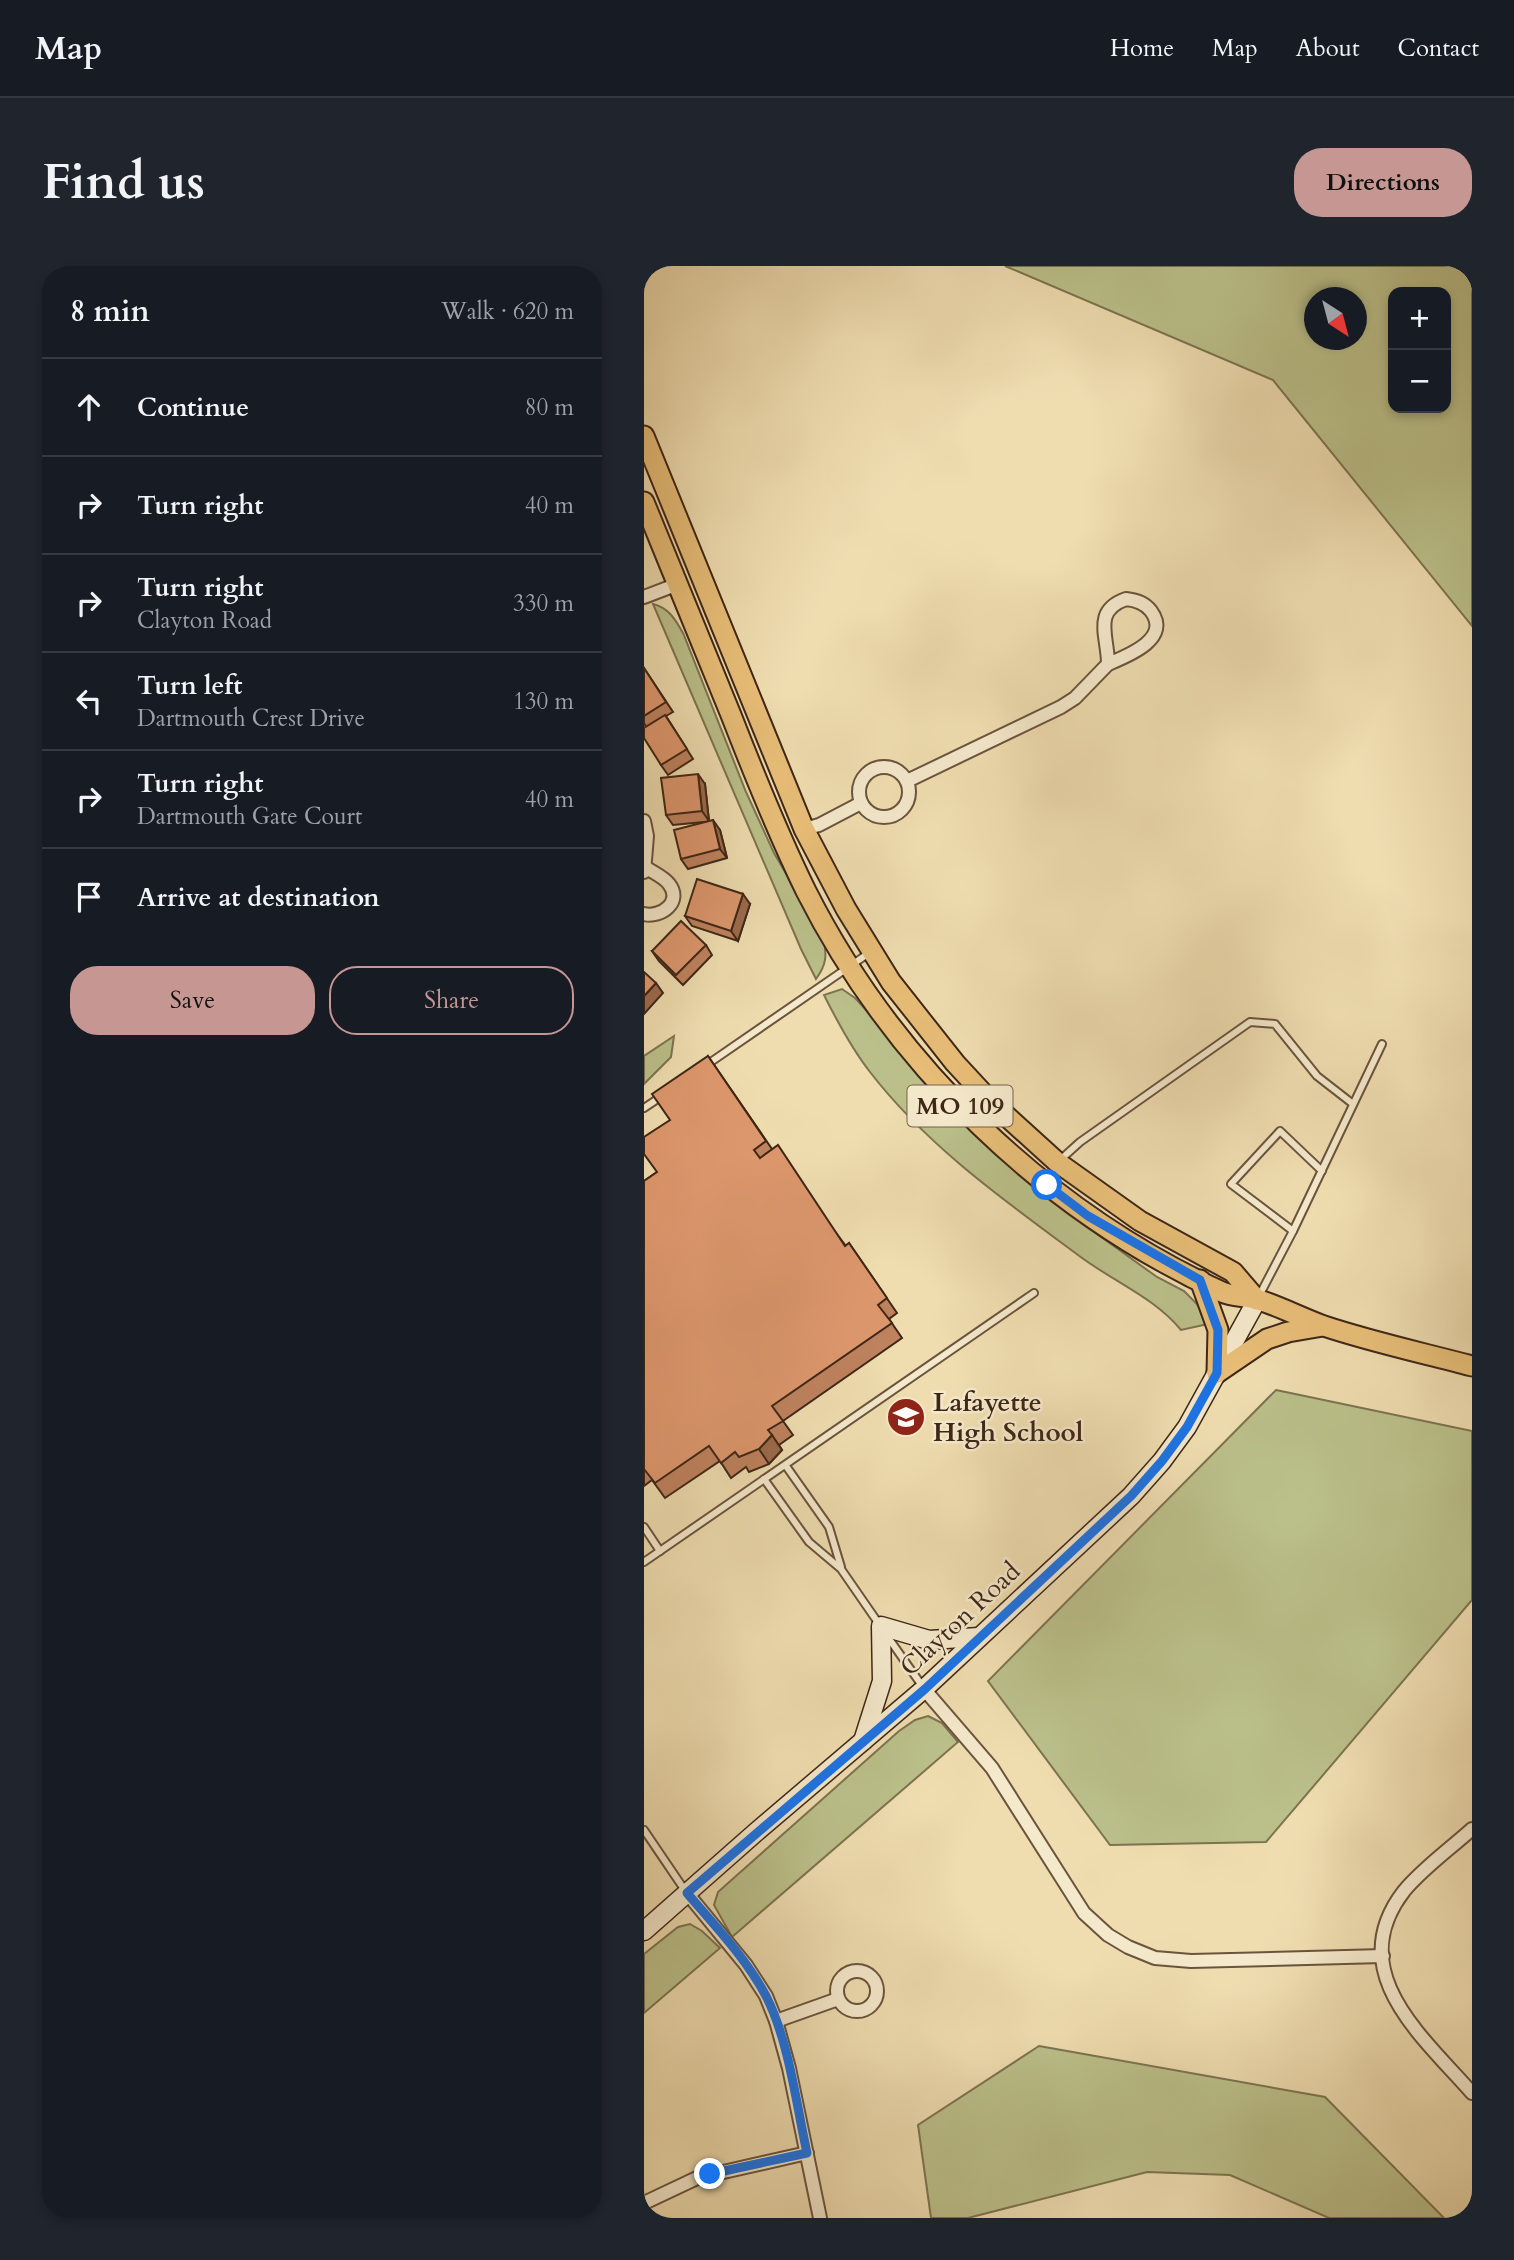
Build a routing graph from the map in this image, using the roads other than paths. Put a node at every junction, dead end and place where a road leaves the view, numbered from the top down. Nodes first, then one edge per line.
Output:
1 (644, 436) edge
2 (644, 502) edge
3 (678, 584) junction
4 (644, 597) edge
5 (1108, 664) junction
6 (907, 781) junction
7 (862, 803) junction
8 (768, 805) junction
9 (644, 821) edge
10 (804, 829) junction
11 (645, 869) edge
12 (644, 914) edge
13 (871, 951) junction
14 (849, 966) junction
15 (1382, 1044) dead end
16 (701, 1069) edge
17 (667, 1092) edge
18 (1353, 1104) junction
19 (644, 1108) edge
20 (1057, 1162) junction
21 (1322, 1171) junction
22 (1293, 1231) junction
23 (1200, 1280) junction
24 (1034, 1293) dead end
25 (1258, 1300) junction
26 (1324, 1326) junction
27 (1472, 1366) edge
28 (1217, 1373) junction
29 (786, 1465) junction
30 (764, 1479) junction
31 (644, 1527) edge
32 (660, 1551) junction
33 (644, 1562) edge
34 (841, 1569) junction
35 (881, 1626) junction
36 (979, 1637) junction
37 (925, 1689) junction
38 (863, 1741) junction
39 (1472, 1829) edge
40 (644, 1830) edge
41 (687, 1893) junction
42 (644, 1931) edge
43 (1383, 1956) junction
44 (838, 1998) dead end
45 (776, 2021) junction
46 (1472, 2094) edge
47 (807, 2153) junction
48 (644, 2203) edge
49 (820, 2218) edge

1 - 10 main road, MO 109
2 - 3 main road, MO 109
3 - 4 street
3 - 8 main road, MO 109
5 - 5 street
5 - 6 street
6 - 7 street
6 - 7 street
7 - 10 street
8 - 10 main road
8 - 14 main road, MO 109
9 - 11 street
10 - 13 main road, MO 109
11 - 12 street
13 - 14 lane
13 - 20 main road, MO 109
14 - 16 lane
14 - 23 main road, MO 109
15 - 18 lane
17 - 19 lane
18 - 20 lane
18 - 21 lane
20 - 25 main road, MO 109
21 - 22 lane
21 - 22 lane
22 - 25 lane
23 - 25 main road, MO 109
23 - 28 main road
24 - 29 lane
25 - 26 main road, MO 109
25 - 28 main road, Clayton Road
26 - 27 main road, MO 109
26 - 28 main road
28 - 36 main road, Clayton Road
29 - 30 lane
29 - 34 lane
30 - 32 lane
30 - 34 lane
31 - 32 lane
32 - 33 lane
34 - 35 lane
35 - 36 main road
35 - 37 lane
35 - 38 main road
36 - 37 main road, Clayton Road
37 - 38 main road, Clayton Road
37 - 43 street
38 - 41 main road, Clayton Road
39 - 43 street
40 - 41 lane
41 - 42 main road, Clayton Road
41 - 45 street
43 - 46 street
44 - 45 street
45 - 47 street
47 - 48 street
47 - 49 street

